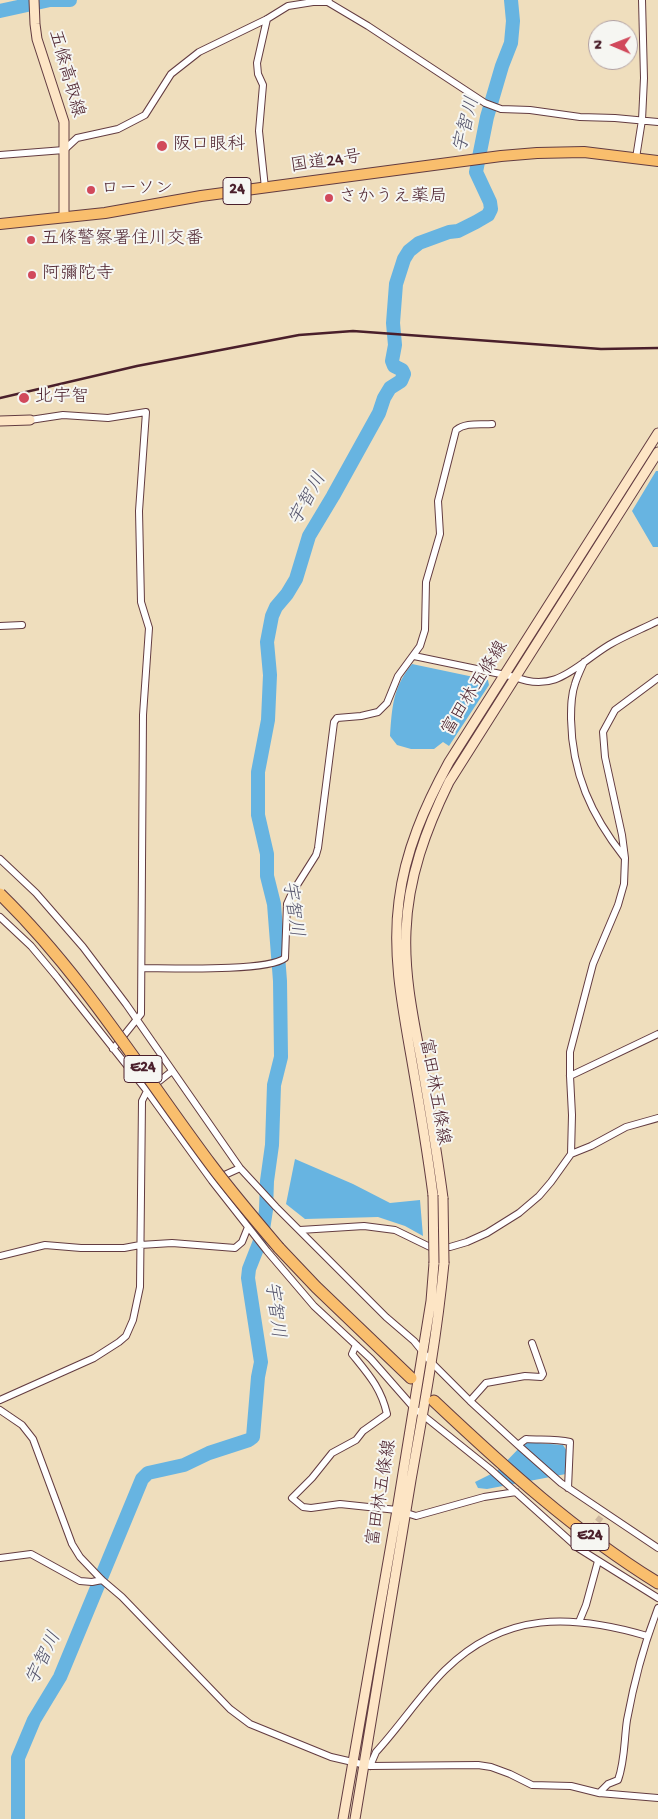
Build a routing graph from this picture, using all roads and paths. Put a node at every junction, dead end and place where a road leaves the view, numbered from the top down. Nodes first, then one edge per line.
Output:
1 (34, 0) edge
2 (642, 0) edge
3 (327, 1) edge
4 (267, 19) junction
5 (642, 120) junction
6 (658, 122) edge
7 (64, 150) junction
8 (0, 155) edge
9 (636, 158) junction
10 (658, 161) edge
11 (265, 188) junction
12 (64, 217) junction
13 (0, 224) edge
14 (30, 420) joint
15 (0, 421) edge
16 (492, 424) dead end
17 (658, 433) edge
18 (658, 452) edge
19 (658, 621) edge
20 (22, 625) dead end
21 (0, 626) edge
22 (414, 656) junction
23 (584, 662) junction
24 (504, 675) junction
25 (515, 677) junction
26 (658, 678) edge
27 (625, 858) junction
28 (0, 859) edge
29 (0, 894) edge
30 (0, 917) edge
31 (142, 968) junction
32 (137, 1021) junction
33 (658, 1034) edge
34 (113, 1049) junction
35 (172, 1071) junction
36 (570, 1076) junction
37 (147, 1091) junction
38 (658, 1118) edge
39 (571, 1154) junction
40 (240, 1168) junction
41 (212, 1181) junction
42 (248, 1227) junction
43 (300, 1230) junction
44 (140, 1245) junction
45 (0, 1256) edge
46 (532, 1343) dead end
47 (356, 1345) junction
48 (422, 1352) junction
49 (431, 1362) junction
50 (411, 1378) dead end
51 (0, 1400) edge
52 (434, 1401) dead end
53 (470, 1401) junction
54 (414, 1408) junction
55 (0, 1410) edge
56 (424, 1416) junction
57 (518, 1445) junction
58 (494, 1466) junction
59 (568, 1488) junction
60 (516, 1492) junction
61 (402, 1512) junction
62 (658, 1548) edge
63 (0, 1558) edge
64 (598, 1561) junction
65 (102, 1580) junction
66 (658, 1583) edge
67 (658, 1598) edge
68 (658, 1608) edge
69 (579, 1622) junction
70 (647, 1636) junction
71 (353, 1762) junction
72 (367, 1765) junction
73 (599, 1793) junction
74 (658, 1798) edge
75 (343, 1819) edge
76 (355, 1819) edge

1 - 7 main road, 五條高取線
2 - 5 street
3 - 4 street
3 - 5 street
4 - 7 street
4 - 11 street
5 - 6 street
5 - 9 street
7 - 8 street
7 - 12 main road, 五條高取線
9 - 10 highway, 国道24号 / 24
9 - 11 highway, 国道24号 / 24
11 - 12 highway, 国道24号 / 24
12 - 13 highway, 国道24号 / 24
14 - 15 main road
14 - 31 street
16 - 22 street
17 - 24 main road, 富田林五條線
18 - 25 main road, 富田林五條線
19 - 23 street
20 - 21 street
22 - 24 street
22 - 31 street
23 - 25 street
23 - 27 street
24 - 25 street
24 - 48 main road, 富田林五條線, bridge
25 - 49 main road, 富田林五條線, bridge
26 - 27 street
27 - 36 street
28 - 32 street
29 - 50 highway, E24, bridge
30 - 34 street
31 - 32 street
32 - 34 street
32 - 35 street
33 - 36 street
34 - 37 street
35 - 37 street
35 - 40 street
36 - 39 street
37 - 41 street
37 - 44 street
38 - 39 street
39 - 43 street
40 - 41 street
40 - 43 street
41 - 42 street
42 - 44 street
42 - 47 street
43 - 48 street
44 - 45 street
44 - 51 street
46 - 53 street
47 - 54 street
47 - 61 street
48 - 49 street
48 - 54 main road, 富田林五條線
49 - 53 street
49 - 56 main road, 富田林五條線
52 - 58 highway, E24
53 - 57 street
54 - 56 street
54 - 61 main road, 富田林五條線
55 - 65 street
56 - 58 street
56 - 61 main road, 富田林五條線
57 - 59 street
57 - 59 street
58 - 60 street
58 - 66 highway, E24
59 - 62 street
60 - 61 street
60 - 64 street
61 - 71 main road, 富田林五條線
61 - 72 main road, 富田林五條線
63 - 65 street
64 - 67 street
64 - 69 street
65 - 71 street
68 - 70 street
69 - 70 street
69 - 72 street
70 - 73 street
71 - 72 street
71 - 75 main road, 富田林五條線
72 - 73 street
72 - 76 main road, 富田林五條線
73 - 74 street

